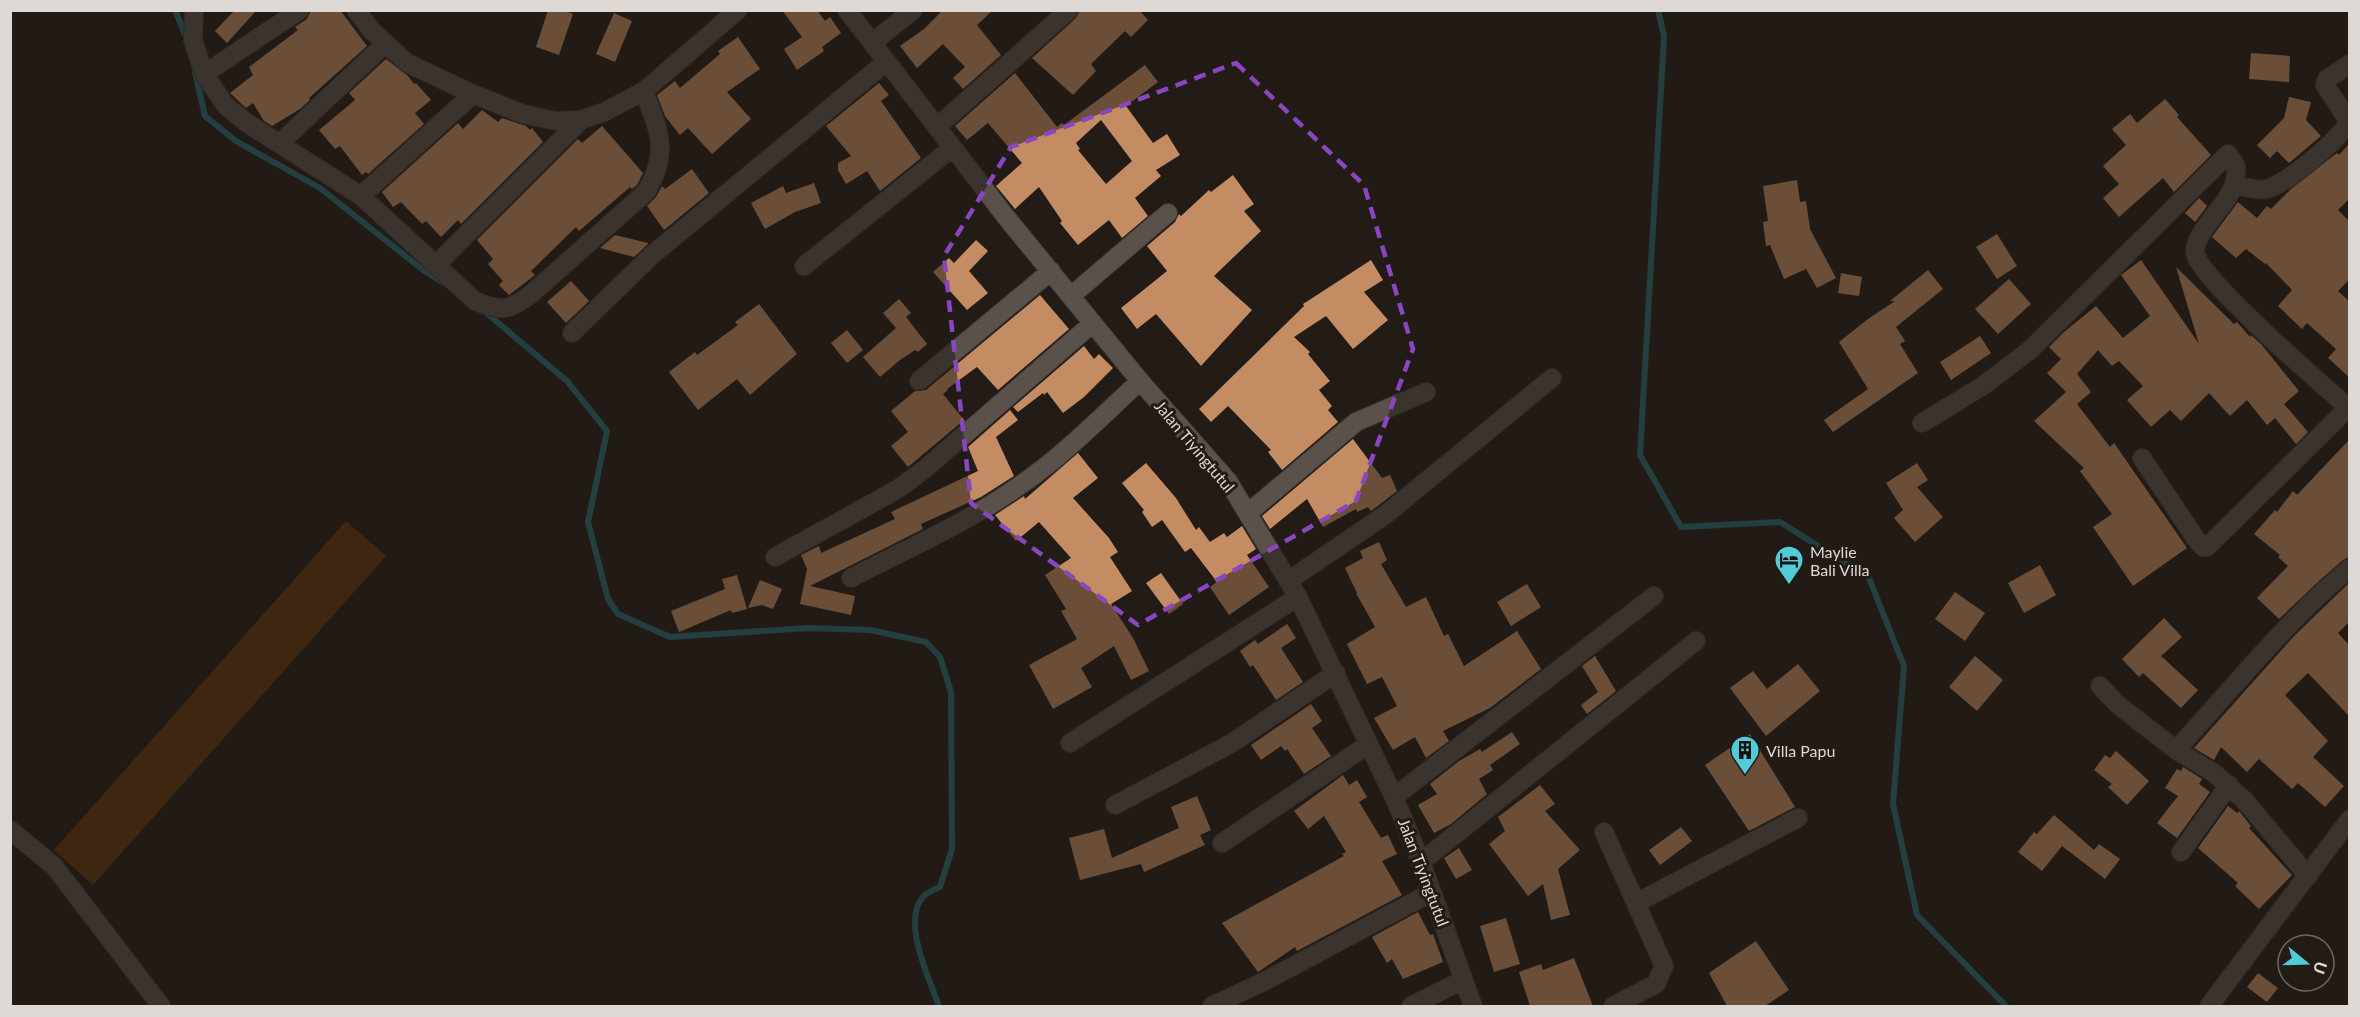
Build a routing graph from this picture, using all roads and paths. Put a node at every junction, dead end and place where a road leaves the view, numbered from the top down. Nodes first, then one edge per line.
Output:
1 (194, 10) edge
2 (300, 10) edge
3 (356, 10) edge
4 (738, 10) edge
5 (847, 10) edge
6 (913, 10) edge
7 (1069, 10) edge
8 (872, 43) junction
9 (385, 44) junction
10 (886, 62) junction
11 (2349, 64) edge
12 (204, 75) junction
13 (644, 91) junction
14 (473, 94) junction
15 (581, 120) junction
16 (2349, 123) edge
17 (937, 128) junction
18 (280, 143) junction
19 (952, 148) junction
20 (2234, 185) junction
21 (361, 196) junction
22 (1168, 213) dead end
23 (436, 266) junction
24 (804, 266) dead end
25 (1051, 271) junction
26 (1071, 296) junction
27 (1093, 323) junction
28 (572, 333) dead end
29 (1552, 378) dead end
30 (919, 381) dead end
31 (1140, 381) junction
32 (1426, 392) dead end
33 (2349, 408) edge
34 (1922, 423) dead end
35 (2142, 458) dead end
36 (1248, 513) junction
37 (775, 557) dead end
38 (2349, 568) edge
39 (852, 578) dead end
40 (1288, 581) junction
41 (1654, 596) dead end
42 (1298, 597) junction
43 (1696, 641) dead end
44 (1336, 673) junction
45 (2100, 686) dead end
46 (1070, 742) dead end
47 (1369, 744) junction
48 (2176, 750) junction
49 (2229, 786) junction
50 (1394, 797) junction
51 (1115, 805) dead end
52 (1798, 818) dead end
53 (2349, 819) edge
54 (10, 830) edge
55 (1604, 832) dead end
56 (1222, 843) dead end
57 (2181, 852) dead end
58 (1421, 862) junction
59 (2308, 876) junction
60 (1432, 892) junction
61 (1636, 903) junction
62 (1463, 980) junction
63 (161, 1006) edge
64 (1212, 1006) edge
65 (1411, 1006) edge
66 (1473, 1006) edge
67 (1614, 1006) edge
68 (2209, 1006) edge

1 - 12 street
2 - 12 street
3 - 9 street
4 - 13 street
5 - 8 street, Jalan Tiyingtutul
6 - 8 street
7 - 17 street
8 - 10 street, Jalan Tiyingtutul
9 - 14 street
9 - 18 street
10 - 17 street, Jalan Tiyingtutul
10 - 28 street
11 - 16 street
12 - 18 street
13 - 15 street
13 - 23 street
14 - 15 street
14 - 21 street
15 - 23 street
16 - 20 street
17 - 19 street, Jalan Tiyingtutul
18 - 21 street
19 - 24 street
19 - 25 street, Jalan Tiyingtutul
20 - 33 street
20 - 34 street
21 - 23 street
22 - 26 street
25 - 26 street, Jalan Tiyingtutul
25 - 30 street
26 - 27 street, Jalan Tiyingtutul
27 - 31 street, Jalan Tiyingtutul
27 - 37 street
29 - 40 street
31 - 36 street, Jalan Tiyingtutul
31 - 39 street
32 - 36 street
33 - 35 street
36 - 40 street, Jalan Tiyingtutul
38 - 48 street
40 - 42 street, Jalan Tiyingtutul
41 - 50 street
42 - 44 street, Jalan Tiyingtutul
42 - 46 street
43 - 58 street
44 - 47 street, Jalan Tiyingtutul
44 - 51 street
45 - 48 street
47 - 50 street, Jalan Tiyingtutul
47 - 56 street
48 - 49 street
49 - 57 street
49 - 59 street
50 - 58 street, Jalan Tiyingtutul
52 - 61 street
53 - 59 street
54 - 63 street
55 - 61 street
58 - 60 street, Jalan Tiyingtutul
59 - 68 street
60 - 62 street, Jalan Tiyingtutul
60 - 64 street
61 - 67 street
62 - 65 street
62 - 66 street, Jalan Tiyingtutul

